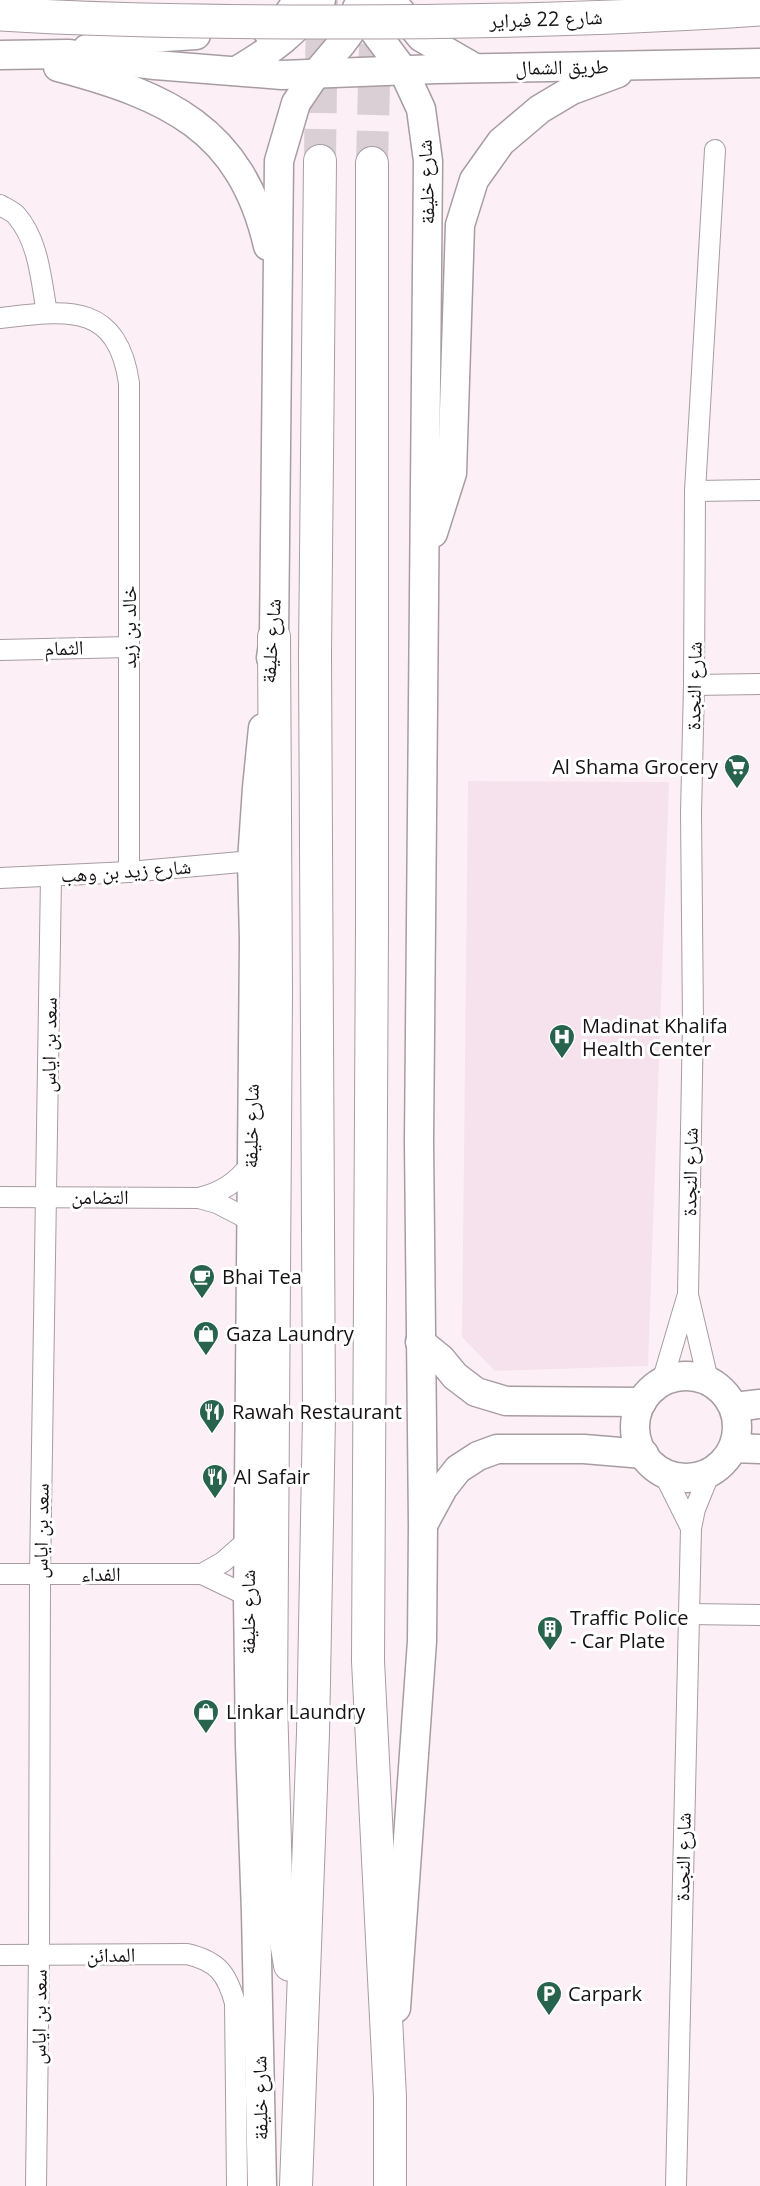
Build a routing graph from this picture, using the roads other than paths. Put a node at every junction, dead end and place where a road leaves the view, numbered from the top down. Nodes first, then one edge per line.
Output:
1 (296, 0) edge
2 (321, 0) edge
3 (391, 0) edge
4 (447, 0) edge
5 (362, 5) edge
6 (760, 9) edge
7 (0, 14) edge
8 (68, 54) junction
9 (6, 55) edge
10 (760, 63) edge
11 (636, 66) junction
12 (475, 68) junction
13 (238, 70) junction
14 (403, 70) junction
15 (315, 75) junction
16 (715, 150) dead end
17 (320, 161) tunnel mouth
18 (372, 163) tunnel mouth
19 (0, 205) edge
20 (279, 290) junction
21 (46, 313) junction
22 (0, 318) edge
23 (760, 489) edge
24 (695, 491) junction
25 (425, 558) junction
26 (274, 637) junction
27 (129, 647) junction
28 (0, 650) edge
29 (760, 684) edge
30 (694, 685) junction
31 (252, 861) junction
32 (129, 872) junction
33 (51, 876) junction
34 (0, 878) edge
35 (250, 1164) junction
36 (0, 1197) edge
37 (47, 1197) junction
38 (200, 1198) junction
39 (250, 1220) junction
40 (688, 1294) junction
41 (420, 1342) junction
42 (708, 1380) junction
43 (662, 1382) junction
44 (642, 1402) junction
45 (747, 1406) edge
46 (746, 1448) edge
47 (653, 1463) junction
48 (710, 1472) junction
49 (423, 1525) junction
50 (691, 1528) junction
51 (248, 1540) junction
52 (0, 1574) edge
53 (202, 1574) junction
54 (40, 1575) junction
55 (248, 1596) junction
56 (689, 1614) junction
57 (760, 1615) edge
58 (0, 1955) edge
59 (39, 1955) junction
60 (301, 2028) junction
61 (390, 2097) junction
62 (36, 2186) edge
63 (237, 2186) edge
64 (262, 2186) edge
65 (296, 2186) edge
66 (390, 2186) edge
67 (676, 2186) edge

1 - 8 street
2 - 13 street
3 - 12 street
4 - 12 street
5 - 14 street
5 - 15 street
6 - 7 highway, شارع 22 فبراير, bridge
8 - 9 street
8 - 13 street
9 - 20 street
10 - 11 street, طريق الشمال
11 - 12 street, طريق الشمال
11 - 25 street
12 - 14 street, طريق الشمال
13 - 15 street, طريق الشمال
14 - 15 street, طريق الشمال
14 - 25 street, شارع خليفة
15 - 20 street, شارع خليفة
16 - 24 street, شارع النجدة
17 - 60 main road, شارع خليفة
18 - 61 main road, شارع خليفة
19 - 21 street
20 - 26 street, شارع خليفة
21 - 22 street, خالد بن زيد
21 - 27 street, خالد بن زيد
23 - 24 street
24 - 30 street, شارع النجدة
25 - 41 street, شارع خليفة
26 - 31 street, شارع خليفة
26 - 60 main road
27 - 28 street, الثمام
27 - 32 street, خالد بن زيد
29 - 30 street
30 - 40 street, شارع النجدة
31 - 32 street, شارع زيد بن وهب
31 - 35 street, شارع خليفة
32 - 33 street, شارع زيد بن وهب
33 - 34 street, شارع زيد بن وهب
33 - 37 street, سعد بن اياس
35 - 38 street, التضامن
35 - 39 street, شارع خليفة
36 - 37 street, التضامن
37 - 38 street, التضامن
37 - 54 street, سعد بن اياس
38 - 39 street, التضامن
39 - 51 street, شارع خليفة
40 - 42 street, شارع النجدة
40 - 43 street, شارع النجدة
41 - 44 street
41 - 49 street, شارع خليفة
42 - 43 street
42 - 45 street
43 - 44 street
44 - 47 street
45 - 46 street
46 - 48 street
47 - 48 street
47 - 49 street
47 - 50 street, شارع النجدة
48 - 50 street, شارع النجدة
49 - 61 street, شارع خليفة
50 - 56 street, شارع النجدة
51 - 53 street
51 - 55 street, شارع خليفة
52 - 54 street, الفداء
53 - 54 street, الفداء
53 - 55 street, الفداء
54 - 59 street, سعد بن اياس
55 - 64 street, شارع خليفة
56 - 57 street
56 - 67 street, شارع النجدة
58 - 59 street, المدائن
59 - 62 street, سعد بن اياس
59 - 63 street, المدائن
60 - 65 main road, شارع خليفة
61 - 66 main road, شارع خليفة

